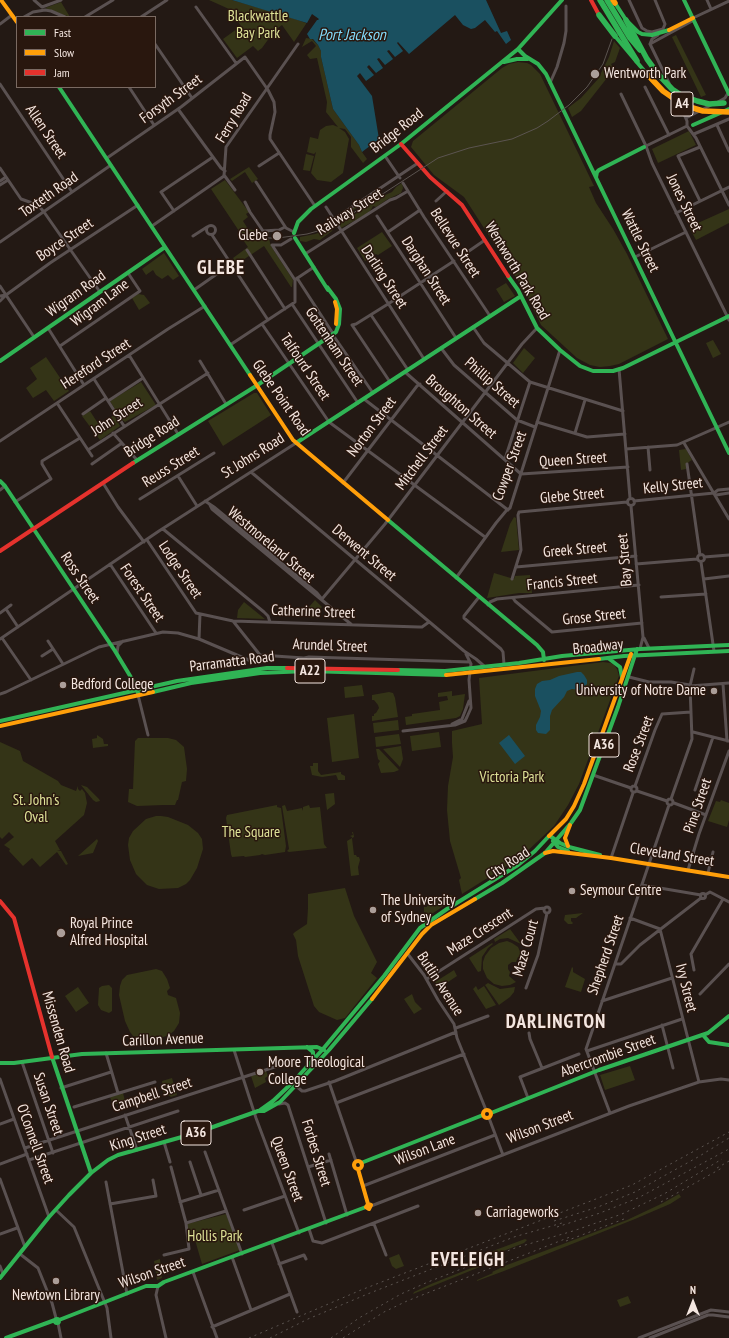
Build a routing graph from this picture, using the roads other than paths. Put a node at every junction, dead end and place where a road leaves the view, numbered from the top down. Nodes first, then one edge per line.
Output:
1 (1, 0) edge
2 (34, 0) edge
3 (61, 0) edge
4 (113, 0) edge
5 (167, 0) edge
6 (562, 0) edge
7 (600, 0) edge
8 (607, 0) edge
9 (614, 0) edge
10 (629, 0) edge
11 (655, 0) edge
12 (684, 0) edge
13 (707, 0) edge
14 (729, 0) edge
15 (592, 1) edge
16 (566, 6) dead end
17 (196, 7) dead end
18 (42, 9) junction
19 (711, 9) junction
20 (12, 16) junction
21 (26, 16) edge
22 (64, 16) edge
23 (87, 16) edge
24 (143, 16) edge
25 (694, 19) junction
26 (626, 20) junction
27 (16, 21) edge
28 (0, 24) edge
29 (669, 30) junction
30 (298, 44) dead end
31 (650, 44) junction
32 (156, 45) edge
33 (518, 50) junction
34 (530, 59) junction
35 (647, 59) junction
36 (637, 61) junction
37 (502, 62) junction
38 (236, 63) junction
39 (550, 83) junction
40 (0, 84) edge
41 (267, 87) junction
42 (645, 87) dead end
43 (60, 88) edge
44 (130, 88) edge
45 (728, 93) edge
46 (621, 94) dead end
47 (192, 98) junction
48 (729, 102) edge
49 (729, 108) edge
50 (178, 109) junction
51 (729, 112) edge
52 (686, 118) junction
53 (729, 119) edge
54 (694, 124) dead end
55 (154, 125) junction
56 (716, 125) junction
57 (687, 126) junction
58 (694, 134) junction
59 (669, 135) junction
60 (401, 144) junction
61 (645, 147) junction
62 (700, 147) junction
63 (729, 151) edge
64 (279, 153) junction
65 (385, 156) junction
66 (212, 157) junction
67 (107, 158) junction
68 (418, 163) junction
69 (111, 165) junction
70 (259, 166) dead end
71 (591, 167) junction
72 (0, 168) edge
73 (599, 170) junction
74 (225, 173) junction
75 (7, 178) junction
76 (400, 178) junction
77 (596, 178) junction
78 (0, 181) edge
79 (256, 182) dead end
80 (403, 183) dead end
81 (0, 185) edge
82 (729, 187) edge
83 (235, 190) dead end
84 (722, 190) junction
85 (408, 191) junction
86 (447, 191) junction
87 (72, 192) junction
88 (436, 201) dead end
89 (700, 201) junction
90 (245, 202) dead end
91 (138, 205) junction
92 (729, 205) edge
93 (315, 206) junction
94 (326, 207) dead end
95 (420, 210) junction
96 (174, 211) junction
97 (44, 212) junction
98 (676, 213) junction
99 (378, 216) dead end
100 (334, 220) junction
101 (152, 226) junction
102 (207, 227) junction
103 (285, 227) junction
104 (340, 230) junction
105 (388, 232) junction
106 (686, 232) junction
107 (212, 235) junction
108 (294, 235) junction
109 (193, 236) dead end
110 (485, 240) junction
111 (0, 242) edge
112 (165, 247) junction
113 (70, 250) junction
114 (247, 250) dead end
115 (469, 251) dead end
116 (305, 254) junction
117 (635, 257) junction
118 (454, 261) junction
119 (231, 264) junction
120 (314, 267) junction
121 (128, 273) junction
122 (296, 279) junction
123 (420, 283) junction
124 (0, 286) edge
125 (194, 290) junction
126 (100, 292) junction
127 (6, 295) junction
128 (0, 296) edge
129 (521, 296) junction
130 (0, 301) edge
131 (292, 304) junction
132 (388, 304) junction
133 (205, 306) junction
134 (285, 309) junction
135 (371, 315) junction
136 (490, 316) junction
137 (728, 318) edge
138 (268, 320) junction
139 (262, 324) junction
140 (473, 327) junction
141 (48, 328) junction
142 (537, 328) junction
143 (333, 334) junction
144 (34, 337) junction
145 (456, 338) junction
146 (676, 342) junction
147 (318, 344) junction
148 (230, 345) junction
149 (60, 346) junction
150 (441, 348) junction
151 (560, 350) junction
152 (129, 355) junction
153 (424, 358) junction
154 (0, 361) edge
155 (200, 361) dead end
156 (289, 364) junction
157 (508, 364) junction
158 (619, 369) junction
159 (406, 371) junction
160 (208, 373) junction
161 (143, 378) junction
162 (94, 379) junction
163 (390, 382) junction
164 (530, 382) junction
165 (420, 384) junction
166 (84, 385) junction
167 (256, 386) junction
168 (548, 388) junction
169 (373, 393) junction
170 (485, 393) junction
171 (107, 399) junction
172 (364, 399) junction
173 (585, 400) junction
174 (57, 403) junction
175 (358, 403) junction
176 (159, 404) junction
177 (226, 404) junction
178 (623, 411) junction
179 (82, 414) dead end
180 (391, 420) junction
181 (518, 420) junction
182 (329, 422) junction
183 (537, 422) junction
184 (729, 422) edge
185 (463, 423) junction
186 (124, 426) junction
187 (535, 427) junction
188 (717, 428) junction
189 (113, 433) junction
190 (575, 433) junction
191 (178, 434) junction
192 (625, 434) junction
193 (80, 438) junction
194 (0, 441) edge
195 (122, 443) junction
196 (296, 443) junction
197 (684, 443) junction
198 (648, 447) junction
199 (88, 450) junction
200 (626, 450) junction
201 (368, 451) junction
202 (214, 453) dead end
203 (729, 453) edge
204 (92, 456) dead end
205 (437, 456) junction
206 (137, 460) junction
207 (505, 460) junction
208 (92, 464) dead end
209 (687, 464) dead end
210 (628, 467) junction
211 (650, 470) dead end
212 (250, 472) junction
213 (521, 474) junction
214 (178, 476) junction
215 (0, 481) edge
216 (103, 483) junction
217 (342, 483) junction
218 (415, 485) junction
219 (2, 488) edge
220 (729, 489) edge
221 (729, 493) edge
222 (716, 494) junction
223 (691, 495) junction
224 (630, 498) junction
225 (140, 499) dead end
226 (205, 501) junction
227 (634, 501) junction
228 (15, 502) junction
229 (627, 502) junction
230 (198, 506) junction
231 (631, 506) junction
232 (508, 510) junction
233 (729, 518) edge
234 (388, 521) junction
235 (163, 528) junction
236 (33, 529) junction
237 (485, 538) junction
238 (145, 541) junction
239 (0, 551) edge
240 (700, 555) junction
241 (729, 555) edge
242 (636, 556) junction
243 (704, 557) junction
244 (697, 558) junction
245 (355, 560) junction
246 (701, 562) junction
247 (110, 564) junction
248 (636, 564) junction
249 (516, 567) junction
250 (729, 576) edge
251 (456, 578) junction
252 (512, 579) dead end
253 (704, 579) junction
254 (639, 585) junction
255 (73, 589) junction
256 (706, 594) junction
257 (478, 597) junction
258 (661, 597) dead end
259 (513, 598) junction
260 (322, 599) junction
261 (488, 605) junction
262 (11, 606) dead end
263 (6, 609) junction
264 (0, 613) edge
265 (196, 613) joint
266 (200, 614) junction
267 (233, 621) junction
268 (270, 622) junction
269 (429, 622) junction
270 (642, 623) junction
271 (352, 625) junction
272 (18, 627) junction
273 (156, 633) junction
274 (643, 637) junction
275 (1, 639) edge
276 (199, 639) junction
277 (124, 640) junction
278 (48, 641) dead end
279 (110, 643) junction
280 (729, 645) edge
281 (649, 648) junction
282 (53, 649) junction
283 (637, 649) junction
284 (714, 649) junction
285 (464, 651) junction
286 (729, 651) edge
287 (117, 653) junction
288 (260, 655) junction
289 (42, 656) dead end
290 (300, 657) junction
291 (633, 657) junction
292 (544, 658) junction
293 (606, 658) junction
294 (470, 662) junction
295 (63, 664) junction
296 (504, 664) junction
297 (544, 665) junction
298 (299, 667) junction
299 (485, 667) junction
300 (694, 670) dead end
301 (470, 671) junction
302 (629, 677) junction
303 (31, 680) junction
304 (622, 681) junction
305 (729, 683) edge
306 (723, 684) junction
307 (690, 686) junction
308 (138, 693) junction
309 (0, 694) edge
310 (691, 712) junction
311 (0, 721) edge
312 (0, 726) edge
313 (403, 731) dead end
314 (692, 732) junction
315 (148, 735) dead end
316 (713, 738) junction
317 (728, 741) edge
318 (729, 751) edge
319 (593, 775) junction
320 (635, 786) junction
321 (631, 788) junction
322 (695, 790) dead end
323 (637, 791) junction
324 (633, 793) junction
325 (672, 799) junction
326 (667, 801) junction
327 (674, 803) junction
328 (669, 805) junction
329 (706, 815) junction
330 (571, 824) junction
331 (550, 836) junction
332 (556, 842) junction
333 (569, 848) junction
334 (713, 852) dead end
335 (545, 853) junction
336 (577, 854) junction
337 (611, 858) junction
338 (650, 864) junction
339 (688, 870) junction
340 (708, 873) junction
341 (729, 876) edge
342 (642, 884) junction
343 (702, 896) junction
344 (723, 899) junction
345 (0, 901) edge
346 (729, 902) edge
347 (545, 908) joint
348 (630, 918) junction
349 (660, 929) junction
350 (406, 951) junction
351 (615, 964) junction
352 (729, 964) edge
353 (694, 970) dead end
354 (672, 978) junction
355 (427, 979) junction
356 (526, 988) dead end
357 (700, 994) dead end
358 (602, 1001) junction
359 (488, 1016) dead end
360 (729, 1016) edge
361 (682, 1019) junction
362 (662, 1025) junction
363 (456, 1030) junction
364 (529, 1032) dead end
365 (703, 1035) junction
366 (689, 1040) junction
367 (729, 1046) edge
368 (307, 1047) junction
369 (668, 1047) junction
370 (234, 1050) junction
371 (325, 1051) junction
372 (587, 1051) junction
373 (106, 1053) junction
374 (464, 1054) junction
375 (579, 1054) dead end
376 (52, 1058) junction
377 (312, 1060) junction
378 (22, 1062) junction
379 (0, 1063) edge
380 (287, 1063) dead end
381 (542, 1068) junction
382 (673, 1068) dead end
383 (111, 1072) junction
384 (594, 1072) junction
385 (243, 1078) junction
386 (0, 1079) edge
387 (729, 1080) edge
388 (156, 1082) dead end
389 (329, 1082) junction
390 (699, 1082) junction
391 (294, 1085) junction
392 (61, 1088) junction
393 (2, 1090) edge
394 (118, 1092) junction
395 (528, 1098) junction
396 (336, 1103) junction
397 (274, 1106) junction
398 (74, 1107) dead end
399 (178, 1111) dead end
400 (257, 1112) junction
401 (610, 1113) junction
402 (487, 1114) junction
403 (125, 1115) junction
404 (14, 1119) junction
405 (0, 1124) edge
406 (129, 1127) junction
407 (76, 1131) junction
408 (495, 1135) junction
409 (48, 1140) junction
410 (164, 1142) junction
411 (80, 1143) junction
412 (25, 1148) junction
413 (137, 1150) junction
414 (205, 1152) dead end
415 (53, 1153) junction
416 (27, 1154) junction
417 (329, 1154) dead end
418 (503, 1155) junction
419 (29, 1160) junction
420 (330, 1160) junction
421 (170, 1162) dead end
422 (190, 1162) dead end
423 (358, 1162) junction
424 (0, 1164) edge
425 (171, 1167) dead end
426 (308, 1167) junction
427 (91, 1173) junction
428 (0, 1179) edge
429 (153, 1180) dead end
430 (106, 1182) dead end
431 (362, 1186) junction
432 (218, 1190) junction
433 (201, 1196) junction
434 (285, 1196) junction
435 (180, 1202) junction
436 (110, 1204) junction
437 (368, 1206) junction
438 (418, 1206) dead end
439 (56, 1210) junction
440 (244, 1210) dead end
441 (226, 1211) junction
442 (347, 1215) junction
443 (49, 1217) junction
444 (186, 1223) junction
445 (326, 1223) junction
446 (374, 1224) junction
447 (17, 1228) junction
448 (308, 1229) junction
449 (299, 1233) junction
450 (0, 1234) edge
451 (272, 1243) junction
452 (25, 1247) junction
453 (20, 1254) junction
454 (242, 1254) junction
455 (164, 1255) dead end
456 (386, 1255) dead end
457 (232, 1257) junction
458 (305, 1257) dead end
459 (279, 1264) junction
460 (0, 1266) edge
461 (193, 1272) junction
462 (2, 1276) edge
463 (158, 1286) junction
464 (127, 1294) junction
465 (290, 1294) junction
466 (105, 1302) junction
467 (251, 1310) junction
468 (297, 1312) dead end
469 (729, 1312) edge
470 (729, 1318) edge
471 (57, 1320) junction
472 (212, 1327) junction
473 (6, 1338) edge
474 (61, 1338) edge
475 (111, 1338) edge
476 (166, 1338) edge
477 (217, 1338) edge
478 (641, 1338) edge
479 (650, 1338) edge

1 - 20 main road
2 - 18 street
3 - 18 street
4 - 23 street
5 - 24 street
6 - 33 main road, Bridge Road
7 - 36 main road, A4, bridge
8 - 35 main road, bridge
9 - 26 main road, A4
10 - 11 street
12 - 25 main road
13 - 19 street
14 - 19 street
15 - 36 main road, bridge
16 - 39 street
17 - 38 street
18 - 21 street
18 - 22 street
19 - 25 street
20 - 27 main road
20 - 28 street
25 - 29 main road
25 - 31 street
25 - 45 main road
26 - 29 main road, bridge
26 - 35 main road, A4, bridge
29 - 31 street
30 - 41 street, Ferry Road
31 - 52 street
32 - 47 street
33 - 34 main road, Wattle Street
33 - 37 main road, Bridge Road
34 - 37 main road
34 - 39 main road, Wattle Street
35 - 48 main road, A4, bridge
36 - 51 main road, A4, bridge
37 - 60 main road, Bridge Road
38 - 41 street, Forsyth Street
38 - 47 street, Forsyth Street
39 - 71 main road, Wattle Street
40 - 87 street, Allen Street
41 - 64 street
41 - 74 street, Ferry Road
42 - 59 street
43 - 67 main road, Glebe Point Road
44 - 55 street
45 - 52 street
46 - 61 street, Jones Street
47 - 50 street, Forsyth Street
49 - 54 main road
50 - 55 street, Forsyth Street
50 - 66 street
52 - 57 street
53 - 56 street
55 - 67 street, Forsyth Street
56 - 58 street
56 - 63 street
57 - 58 street
57 - 59 street
58 - 62 street
59 - 61 street
60 - 65 main road, Bridge Road
60 - 68 main road, Wentworth Park Road
61 - 73 main road
61 - 98 street, Jones Street
62 - 84 street
62 - 89 street
64 - 70 street
64 - 93 street
65 - 76 street
65 - 93 main road, Bridge Road
66 - 74 street
66 - 96 street
67 - 69 main road, Glebe Point Road
68 - 76 street
68 - 86 main road, Wentworth Park Road
69 - 87 street, Toxteth Road
69 - 91 main road, Glebe Point Road
71 - 73 main road
71 - 77 main road, Wattle Street
72 - 75 street
73 - 77 main road
74 - 83 street
74 - 96 street
75 - 78 street
75 - 81 street
75 - 97 street
76 - 100 street
77 - 117 main road, Wattle Street
79 - 103 street
80 - 85 street, Bellevue Street
82 - 84 street
84 - 89 street
84 - 92 street
85 - 95 street, Bellevue Street
85 - 104 street, Railway Street
86 - 88 street
86 - 110 main road, Wentworth Park Road
87 - 97 street, Toxteth Road
89 - 98 street
90 - 103 street
91 - 101 main road, Glebe Point Road
91 - 113 street, Boyce Street
93 - 108 main road, Bridge Road
94 - 100 street, Darling Street
95 - 105 street
95 - 118 street, Bellevue Street
96 - 101 street
97 - 111 street, Toxteth Road
97 - 113 street
98 - 106 street, Jones Street
99 - 105 street, Darghan Street
100 - 104 street, Darling Street
101 - 112 main road, Glebe Point Road
102 - 107 street
102 - 107 street
102 - 109 street
103 - 108 street
104 - 116 street, Railway Street
104 - 132 street, Darling Street
105 - 123 street, Darghan Street
106 - 117 street
106 - 137 street, Jones Street
107 - 119 street
108 - 116 main road
108 - 122 street
110 - 115 street
110 - 129 main road, Wentworth Park Road
112 - 121 main road, Wigram Road
112 - 125 main road, Glebe Point Road
113 - 126 street
113 - 127 street, Boyce Street
114 - 134 street
116 - 120 main road
117 - 146 main road, Wattle Street
118 - 123 street
118 - 136 street, Bellevue Street
119 - 125 street
119 - 138 street
120 - 122 street
120 - 143 main road
121 - 126 main road, Wigram Road
121 - 149 street, Wigram Lane
122 - 131 street, Gottenham Street
122 - 143 street
123 - 132 street
123 - 145 street, Darghan Street
124 - 127 street
125 - 133 main road, Glebe Point Road
126 - 141 main road, Wigram Road
127 - 128 street, Boyce Street
127 - 130 street, Boyce Street
127 - 144 street
129 - 136 main road, St Johns Road
129 - 142 main road, Wentworth Park Road
131 - 134 street
131 - 147 street, Gottenham Street
132 - 135 street
132 - 153 street, Darling Street
133 - 148 main road, Glebe Point Road
133 - 152 street, Hereford Street
134 - 138 street
135 - 159 street, Broughton Street
135 - 163 street
136 - 140 main road, St Johns Road
137 - 146 main road, Wentworth Park Road
138 - 139 street
139 - 148 street
139 - 156 street, Talfourd Street
140 - 145 main road, St Johns Road
140 - 157 street
141 - 144 main road, Wigram Road
141 - 149 street
142 - 151 main road, Wentworth Park Road
142 - 157 street, Mitchell Street
143 - 147 main road, Bridge Road
143 - 169 street
144 - 154 main road, Wigram Road
145 - 150 main road, St Johns Road
146 - 158 main road, Wentworth Park Road
146 - 188 main road, Wattle Street
147 - 156 main road, Bridge Road
147 - 175 street, Gottenham Street
148 - 167 main road, Glebe Point Road
149 - 166 street
150 - 153 main road, St Johns Road
150 - 170 street, Phillip Street
151 - 158 main road, Wentworth Park Road
151 - 168 street, Cowper Street
152 - 161 street
152 - 162 street, Hereford Street
153 - 159 main road, St Johns Road
155 - 160 street
156 - 167 main road, Bridge Road
156 - 182 street, Talfourd Street
157 - 164 street
157 - 170 street, Mitchell Street
158 - 178 street
159 - 163 main road, St Johns Road
159 - 165 street, Broughton Street
160 - 176 street, John Street
160 - 177 street
161 - 171 street
161 - 176 street
162 - 166 street, Hereford Street
162 - 171 street
163 - 169 main road, St Johns Road
164 - 168 street
164 - 181 street
165 - 180 street, Norton Street
165 - 185 street, Broughton Street
166 - 174 street, Hereford Street
167 - 177 main road, Bridge Road
167 - 196 main road, Glebe Point Road
168 - 173 street
168 - 183 street, Cowper Street
169 - 172 main road, St Johns Road
170 - 181 street, Phillip Street
170 - 185 street, Mitchell Street
171 - 179 street
171 - 186 street
172 - 175 main road, St Johns Road
172 - 180 street
173 - 178 street
173 - 190 street
174 - 193 street
174 - 194 street, Hereford Street
175 - 182 main road, St Johns Road
176 - 186 street, John Street
176 - 191 street
177 - 191 main road, Bridge Road
178 - 192 street
180 - 201 street, Norton Street
180 - 205 street
181 - 187 street, Phillip Street
181 - 207 street
182 - 196 main road, St Johns Road
182 - 201 street
183 - 187 street, Cowper Street
183 - 190 street
184 - 188 street
185 - 205 street, Mitchell Street
185 - 207 street, Broughton Street
186 - 189 street, John Street
187 - 213 street, Cowper Street
188 - 197 street
188 - 203 main road, Wattle Street
189 - 195 street
189 - 199 street, John Street
190 - 192 street
191 - 206 main road, Bridge Road
192 - 200 street
193 - 199 street
193 - 228 street
195 - 206 street
195 - 208 street
196 - 212 street, St Johns Road
196 - 217 main road, Glebe Point Road
197 - 198 street
197 - 222 street
198 - 200 street
198 - 211 street
199 - 204 street
200 - 210 street
201 - 217 street, Norton Street
201 - 218 street
202 - 214 street, Reuss Street
205 - 218 street, Mitchell Street
205 - 232 street
206 - 216 main road, Bridge Road
207 - 213 street, Broughton Street
209 - 223 street
210 - 213 street, Queen Street
210 - 224 street
212 - 226 street, St Johns Road
212 - 245 street, Derwent Street
213 - 232 street, Cowper Street
214 - 225 street, Reuss Street
214 - 230 street
215 - 219 main road, Ross Street
216 - 236 main road, Bridge Road
216 - 238 street, Lodge Street
217 - 234 main road, Glebe Point Road
218 - 234 street, Mitchell Street
218 - 237 street
219 - 228 main road, Ross Street
220 - 222 street, Kelly Street
221 - 222 street, Kelly Street
222 - 223 street, Kelly Street
222 - 233 street
223 - 227 street, Kelly Street
223 - 240 street
224 - 227 street
224 - 229 street
226 - 230 street, St Johns Road
226 - 260 street, Westmoreland Street
227 - 231 street
228 - 236 main road, Ross Street
229 - 231 street
229 - 249 street, Glebe Street
230 - 235 street, St Johns Road
231 - 242 street, Bay Street
232 - 237 street, Cowper Street
234 - 245 street, Mitchell Street
234 - 251 main road, Glebe Point Road
235 - 238 street, St Johns Road
235 - 268 street
236 - 239 main road, Bridge Road
236 - 255 main road, Ross Street
237 - 251 street, Cowper Street
238 - 247 street, St Johns Road
238 - 265 street, Lodge Street
240 - 243 street
240 - 244 street
241 - 243 street
242 - 248 street, Bay Street
242 - 249 street, Greek Street
243 - 246 street
244 - 246 street
244 - 248 street
245 - 260 street, Mitchell Street
245 - 269 street, Derwent Street
246 - 253 street
247 - 255 street, St Johns Road
247 - 273 street, Forest Street
248 - 254 street, Bay Street
249 - 252 street
250 - 253 street
251 - 257 main road, Glebe Point Road
253 - 256 street
254 - 259 street, Francis Street
254 - 270 street, Bay Street
255 - 272 street, St Johns Road
255 - 279 main road, Ross Street
256 - 258 street
256 - 284 street
257 - 261 main road, Glebe Point Road
257 - 296 street
259 - 261 street, Francis Street
259 - 270 street, Grose Street
260 - 271 street, Westmoreland Street
261 - 292 main road, Glebe Point Road
262 - 263 street
263 - 264 street
263 - 272 street
265 - 266 street, Catherine Street
266 - 267 street, Catherine Street
266 - 276 street, Lodge Street
267 - 268 street, Catherine Street
267 - 288 street
268 - 271 street, Catherine Street
269 - 271 street, Catherine Street
269 - 285 street, Derwent Street
270 - 274 street, Bay Street
272 - 275 street, St Johns Road
273 - 276 street, Arundel Street
273 - 277 street, Arundel Street
274 - 281 street, Bay Street
274 - 283 street, Bay Street
275 - 303 street
276 - 288 street, Arundel Street
277 - 279 street, Arundel Street
277 - 287 street
278 - 282 street
279 - 287 main road, Ross Street
279 - 295 street, Arundel Street
280 - 284 main road, Broadway / A22
281 - 283 main road, Broadway / A22
281 - 284 main road, Broadway / A22
282 - 289 street
282 - 295 street
283 - 291 main road, City Road / A36
283 - 292 main road, Broadway / A22
284 - 286 main road, Broadway / A22
284 - 291 main road, Broadway / A22
285 - 294 street, Derwent Street
285 - 299 street, Derwent Street
287 - 308 main road, Ross Street
288 - 290 street, Arundel Street
290 - 294 street, Arundel Street
290 - 298 street
291 - 293 main road, Broadway / A22
291 - 302 main road, City Road / A36
291 - 304 main road, City Road / A36
292 - 296 main road, Broadway / A22
292 - 297 main road
293 - 297 main road, Broadway / A22
293 - 304 main road
294 - 301 street, Derwent Street
295 - 303 street, Arundel Street
296 - 299 main road, Broadway / A22
297 - 301 main road, Broadway / A22
298 - 301 main road, Parramatta Road / A22
298 - 308 main road, Parramatta Road / A22
299 - 301 main road, Broadway / A22
300 - 307 street
301 - 308 main road, Parramatta Road / A22
301 - 313 street, Derwent Street
302 - 307 street
302 - 319 main road, City Road / A36
303 - 309 street, Arundel Street
304 - 331 main road, City Road / A36
305 - 306 street
306 - 307 street
306 - 317 street
307 - 310 street
308 - 311 main road, Parramatta Road / A22
308 - 312 main road, Parramatta Road / A22
308 - 315 street
310 - 314 street
310 - 320 street, Rose Street
314 - 316 street
314 - 325 street
316 - 317 street
316 - 322 street
318 - 329 street, Pine Street
319 - 321 street
319 - 330 main road, City Road / A36
320 - 321 street
320 - 323 street
321 - 324 street
323 - 324 street
323 - 326 street
324 - 337 street, Rose Street
325 - 326 street
325 - 327 street
326 - 328 street
327 - 328 street
327 - 329 street
328 - 338 street, Shepherd Street
329 - 339 street, Pine Street
330 - 332 main road, City Road / A36
330 - 333 main road
331 - 332 main road, Cleveland Street
331 - 350 main road, City Road / A36
332 - 333 main road, Cleveland Street
332 - 335 main road, City Road / A36
332 - 336 main road, Cleveland Street
333 - 337 main road, Cleveland Street
334 - 340 street
335 - 336 main road, Cleveland Street
335 - 350 main road, City Road / A36
336 - 337 main road, Cleveland Street
337 - 338 main road, Cleveland Street
338 - 339 main road, Cleveland Street
338 - 342 street, Shepherd Street
339 - 340 main road, Cleveland Street
340 - 341 main road, Cleveland Street
342 - 343 street
342 - 348 street, Shepherd Street
343 - 344 street
343 - 349 street
344 - 346 street
344 - 353 street
345 - 376 main road, Missenden Road
347 - 355 street, Maze Crescent
347 - 356 street, Maze Court
348 - 349 street
348 - 351 street, Shepherd Street
349 - 351 street
349 - 354 street, Ivy Street
350 - 355 street, Butlin Avenue
350 - 371 main road, City Road / A36
351 - 358 street, Shepherd Street
352 - 357 street
354 - 358 street
354 - 361 street, Ivy Street
355 - 363 street, Butlin Avenue
358 - 372 street, Shepherd Street
359 - 363 street
360 - 365 main road, Abercrombie Street
361 - 362 street
361 - 366 street, Ivy Street
362 - 369 street
362 - 372 street
363 - 374 street, Butlin Avenue
363 - 389 street
364 - 381 street
365 - 366 main road, Abercrombie Street
365 - 367 main road
366 - 369 main road, Abercrombie Street
366 - 390 street, Ivy Street
368 - 370 main road, Carillon Avenue
368 - 371 main road, Carillon Avenue
368 - 377 main road
369 - 382 street
369 - 384 main road, Abercrombie Street
370 - 373 main road, Carillon Avenue
370 - 385 street, Queen Street
371 - 377 main road, King Street / A36
371 - 391 main road, King Street / A36
372 - 384 street
373 - 376 main road, Carillon Avenue
373 - 383 street
374 - 396 street
374 - 402 street, Butlin Avenue
375 - 381 street
376 - 378 main road, Carillon Avenue
376 - 392 main road, Missenden Road
377 - 391 main road, King Street / A36
378 - 379 main road, Carillon Avenue
378 - 409 street, Susan Street
380 - 385 street, Campbell Street
381 - 395 street
383 - 392 street
383 - 394 street
384 - 395 main road, Abercrombie Street
384 - 401 street
385 - 400 street, Queen Street
385 - 403 street, Campbell Street
386 - 393 street, O'Connell Street
387 - 390 street, Wilson Street
388 - 394 street
389 - 391 street
389 - 396 street
390 - 401 street, Wilson Street
391 - 397 main road, King Street / A36
391 - 400 main road, King Street / A36
392 - 407 main road, Missenden Road
393 - 404 street, O'Connell Street
394 - 398 street
395 - 402 main road, Abercrombie Street
396 - 423 street
397 - 400 main road, King Street / A36
397 - 426 street, Forbes Street
399 - 406 street
400 - 410 main road, King Street / A36
400 - 434 street, Queen Street
401 - 418 street, Wilson Street
402 - 408 street, Butlin Avenue
402 - 423 main road, Abercrombie Street
403 - 406 street
403 - 407 street, Campbell Street
404 - 405 street
404 - 412 street, O'Connell Street
406 - 411 street
406 - 413 street
407 - 409 street, Campbell Street
407 - 411 main road, Missenden Road
408 - 418 street, Butlin Avenue
408 - 431 street, Wilson Lane
409 - 412 street, Campbell Street
409 - 415 street, Susan Street
410 - 413 main road, King Street / A36
410 - 421 street
411 - 415 street
411 - 427 main road, Missenden Road
412 - 416 street, O'Connell Street
413 - 427 main road, King Street / A36
414 - 432 street
415 - 419 street
416 - 419 street, O'Connell Street
416 - 424 street
417 - 420 street
418 - 437 street, Wilson Street
419 - 443 street, O'Connell Street
420 - 426 street
420 - 442 street
422 - 433 street
423 - 431 main road
425 - 435 street
426 - 445 street, Forbes Street
427 - 439 main road, King Street / A36
428 - 447 street
429 - 436 street
430 - 436 street
431 - 437 main road
432 - 433 street
432 - 441 street
433 - 435 street
434 - 440 street
434 - 449 street, Queen Street
435 - 444 street
436 - 464 street
437 - 442 main road, Wilson Street
438 - 446 street
439 - 443 main road, King Street / A36
439 - 466 street
441 - 444 street
441 - 454 street
442 - 445 main road, Wilson Street
443 - 452 main road, King Street / A36
444 - 455 street
445 - 448 main road, Wilson Street
446 - 448 street
446 - 456 street
447 - 450 street
447 - 452 street
448 - 449 main road, Wilson Street
449 - 451 main road, Wilson Street
451 - 454 main road, Wilson Street
451 - 459 street
452 - 453 main road, King Street / A36
453 - 462 main road, King Street / A36
453 - 471 street
454 - 457 main road, Wilson Street
457 - 461 main road, Wilson Street
457 - 467 street
458 - 459 street
459 - 465 street
460 - 462 street
461 - 463 main road, Wilson Street
461 - 472 street
463 - 464 main road, Wilson Street
463 - 476 street
464 - 466 main road, Wilson Street
465 - 467 street
465 - 468 street
466 - 471 main road, Wilson Street
466 - 475 street
467 - 472 street
469 - 478 street
470 - 479 street
471 - 473 main road, Wilson Street
471 - 474 street
472 - 477 street

